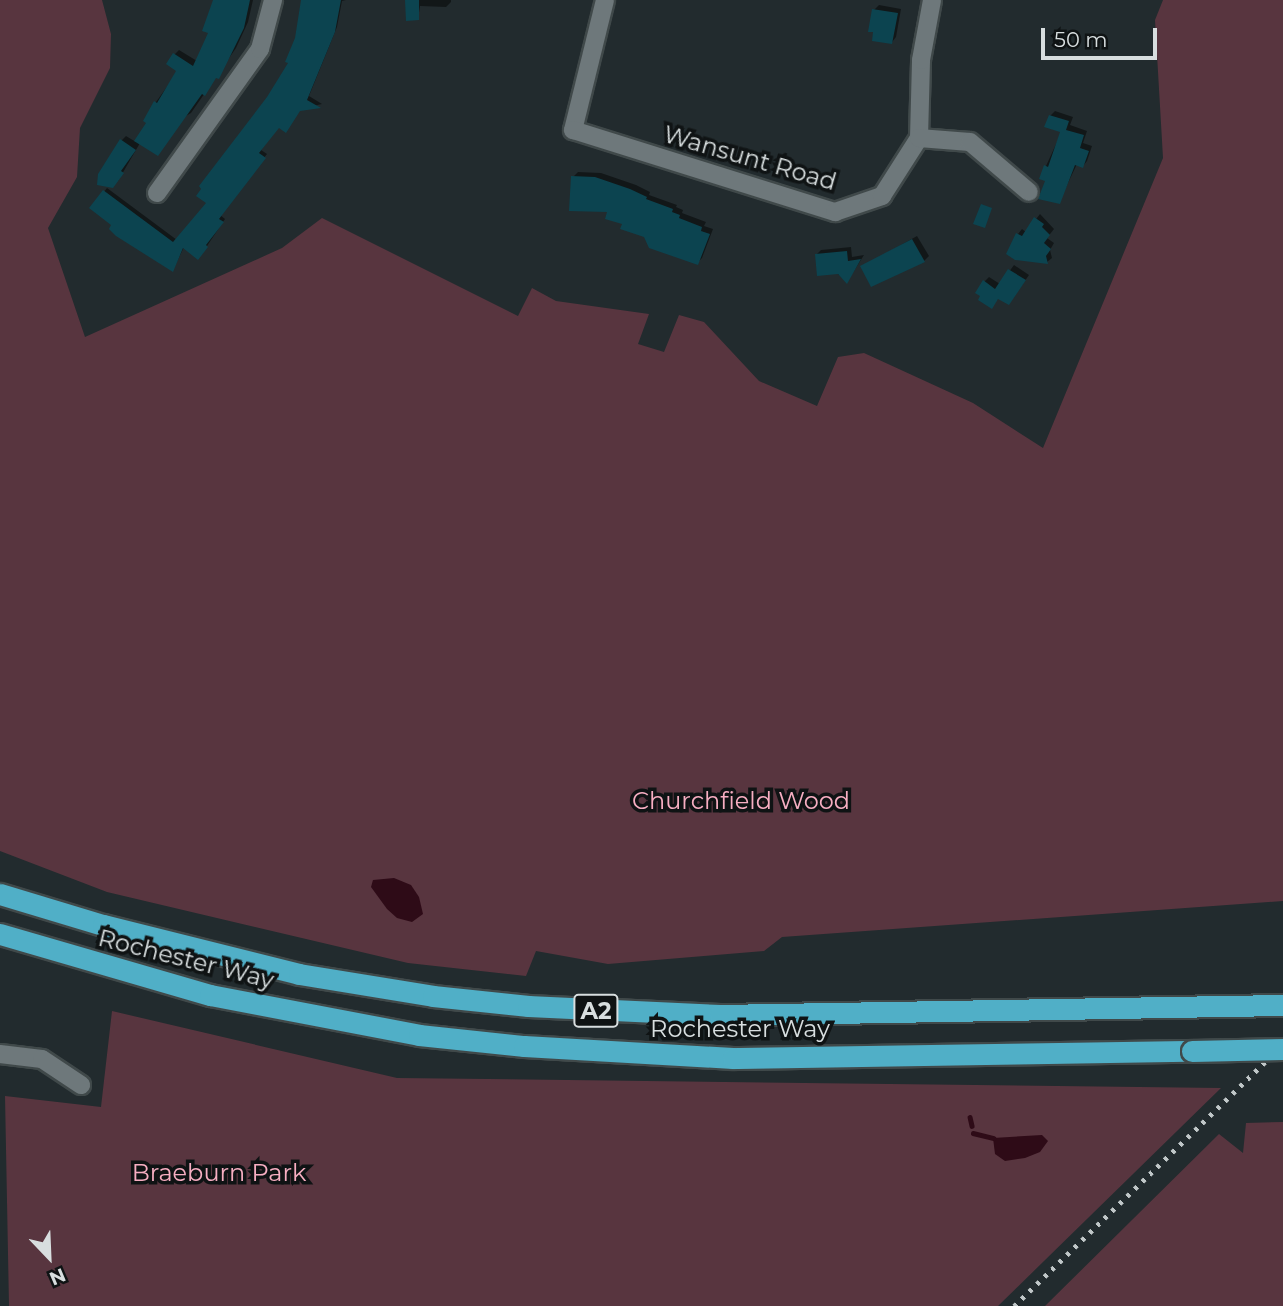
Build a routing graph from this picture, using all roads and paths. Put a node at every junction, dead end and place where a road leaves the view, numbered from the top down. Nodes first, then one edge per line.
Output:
1 (273, 0) edge
2 (605, 0) edge
3 (932, 0) edge
4 (919, 138) junction
5 (1029, 192) dead end
6 (157, 193) dead end
7 (0, 894) edge
8 (0, 934) edge
9 (1283, 1005) edge
10 (1283, 1049) edge
11 (0, 1054) edge
12 (81, 1085) dead end

1 - 6 street
2 - 4 street, Wansunt Road
3 - 4 street
4 - 5 street
7 - 9 highway, Rochester Way / A2
8 - 10 highway, Rochester Way / A2, bridge
11 - 12 street

